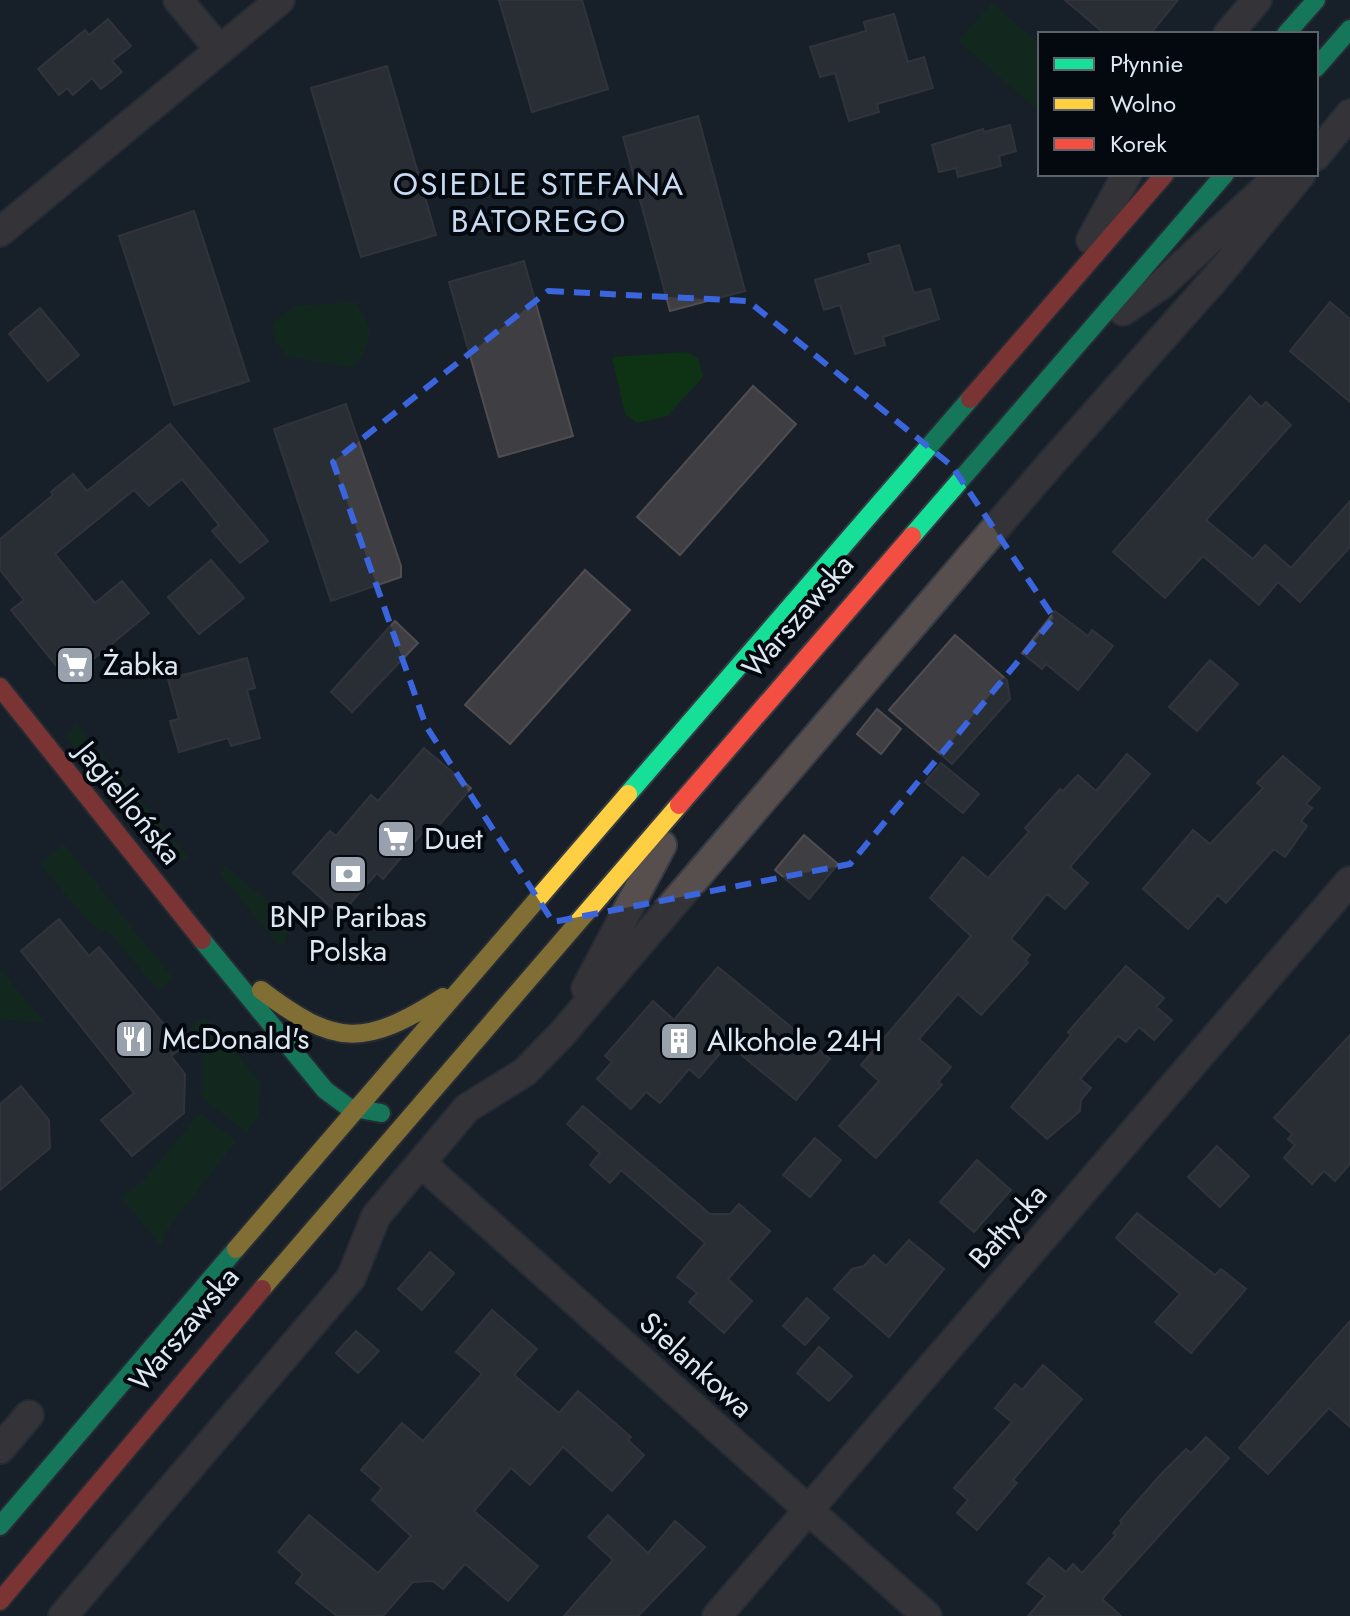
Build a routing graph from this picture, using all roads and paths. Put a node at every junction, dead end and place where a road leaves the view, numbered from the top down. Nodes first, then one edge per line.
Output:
1 (178, 0) edge
2 (280, 0) edge
3 (1257, 0) edge
4 (1316, 0) edge
5 (1350, 29) edge
6 (1230, 32) edge
7 (1288, 32) edge
8 (220, 50) junction
9 (1318, 66) edge
10 (1350, 111) edge
11 (1318, 139) edge
12 (1318, 153) edge
13 (1126, 176) edge
14 (1163, 176) edge
15 (1223, 176) edge
16 (1279, 176) edge
17 (1299, 176) edge
18 (0, 232) edge
19 (1067, 288) junction
20 (1083, 338) junction
21 (0, 687) edge
22 (692, 790) junction
23 (1350, 881) edge
24 (215, 953) junction
25 (470, 979) junction
26 (561, 1035) junction
27 (422, 1102) junction
28 (354, 1113) junction
29 (422, 1164) junction
30 (29, 1415) dead end
31 (0, 1449) edge
32 (808, 1511) junction
33 (0, 1526) edge
34 (0, 1601) edge
35 (63, 1616) edge
36 (717, 1616) edge
37 (927, 1616) edge

1 - 8 street
2 - 8 street
3 - 6 street
4 - 7 main road
5 - 9 main road
8 - 18 street
10 - 11 street
10 - 12 street
13 - 19 street, Warszawska
14 - 19 main road, Warszawska
15 - 20 main road, Warszawska
16 - 20 street
17 - 26 street
19 - 25 main road, Warszawska
20 - 22 main road, Warszawska
21 - 24 main road, Jagiellońska
22 - 26 street
22 - 27 main road, Warszawska
23 - 32 street, Bałtycka
24 - 25 main road, Jagiellońska
24 - 28 main road, Jagiellońska
25 - 28 main road, Warszawska
26 - 29 street
27 - 28 main road
27 - 34 main road, Warszawska
28 - 33 main road, Warszawska
29 - 32 street, Sielankowa
29 - 35 street
30 - 31 street
32 - 36 street, Bałtycka
32 - 37 street, Sielankowa

